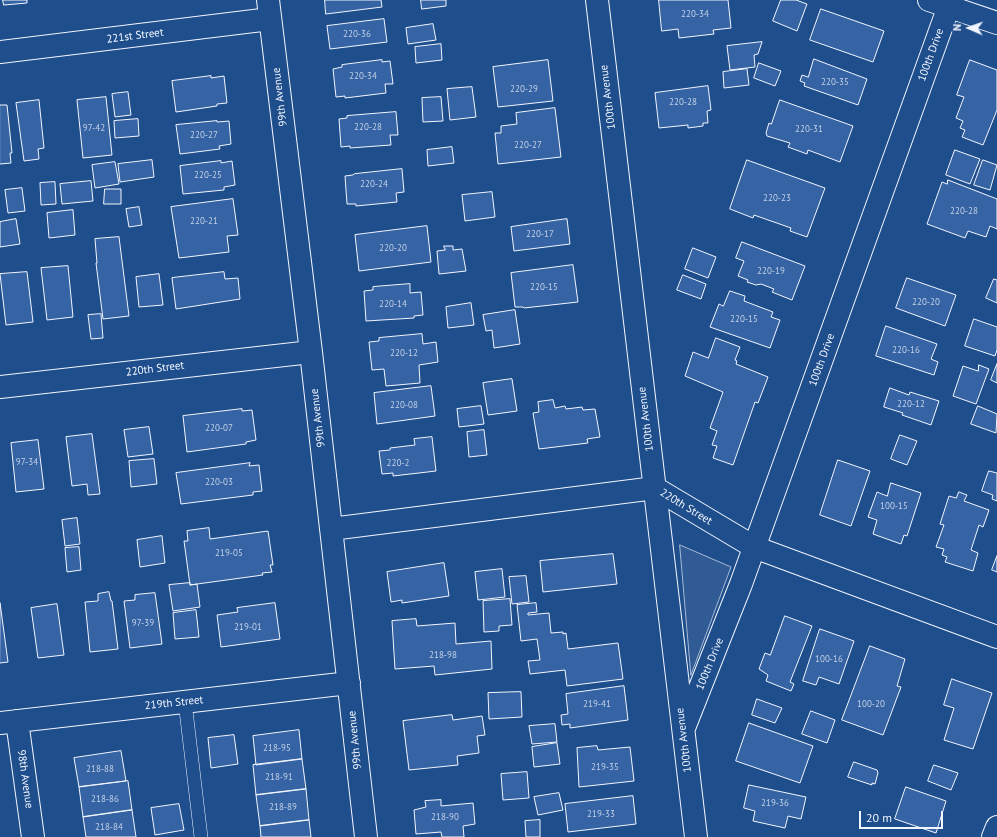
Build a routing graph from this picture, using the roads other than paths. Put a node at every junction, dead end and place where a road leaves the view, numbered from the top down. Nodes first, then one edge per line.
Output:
1 (597, 0) edge
2 (939, 3) edge
3 (269, 9) edge
4 (997, 24) edge
5 (0, 52) edge
6 (311, 352) junction
7 (0, 387) edge
8 (655, 488) junction
9 (331, 530) junction
10 (754, 548) junction
11 (997, 637) edge
12 (349, 683) junction
13 (185, 702) junction
14 (8, 722) edge
15 (683, 731) junction
16 (997, 827) edge
17 (33, 837) edge
18 (201, 837) edge
19 (366, 837) edge
20 (696, 837) edge
21 (993, 837) edge

1 - 8 street, 100th Avenue
2 - 4 street
2 - 10 street, 100th Drive
3 - 5 street, 221st Street
3 - 6 street, 99th Avenue
6 - 7 street, 220th Street
6 - 9 street, 99th Avenue
8 - 9 street, 220th Street
8 - 10 street, 220th Street
8 - 15 street, 100th Avenue
9 - 12 street, 99th Avenue
10 - 11 street, 220th Street
10 - 15 street, 100th Drive
12 - 13 street, 219th Street
12 - 19 street, 99th Avenue
13 - 14 street, 219th Street
13 - 18 lane
14 - 17 street, 98th Avenue
15 - 20 street, 100th Avenue
16 - 21 street

